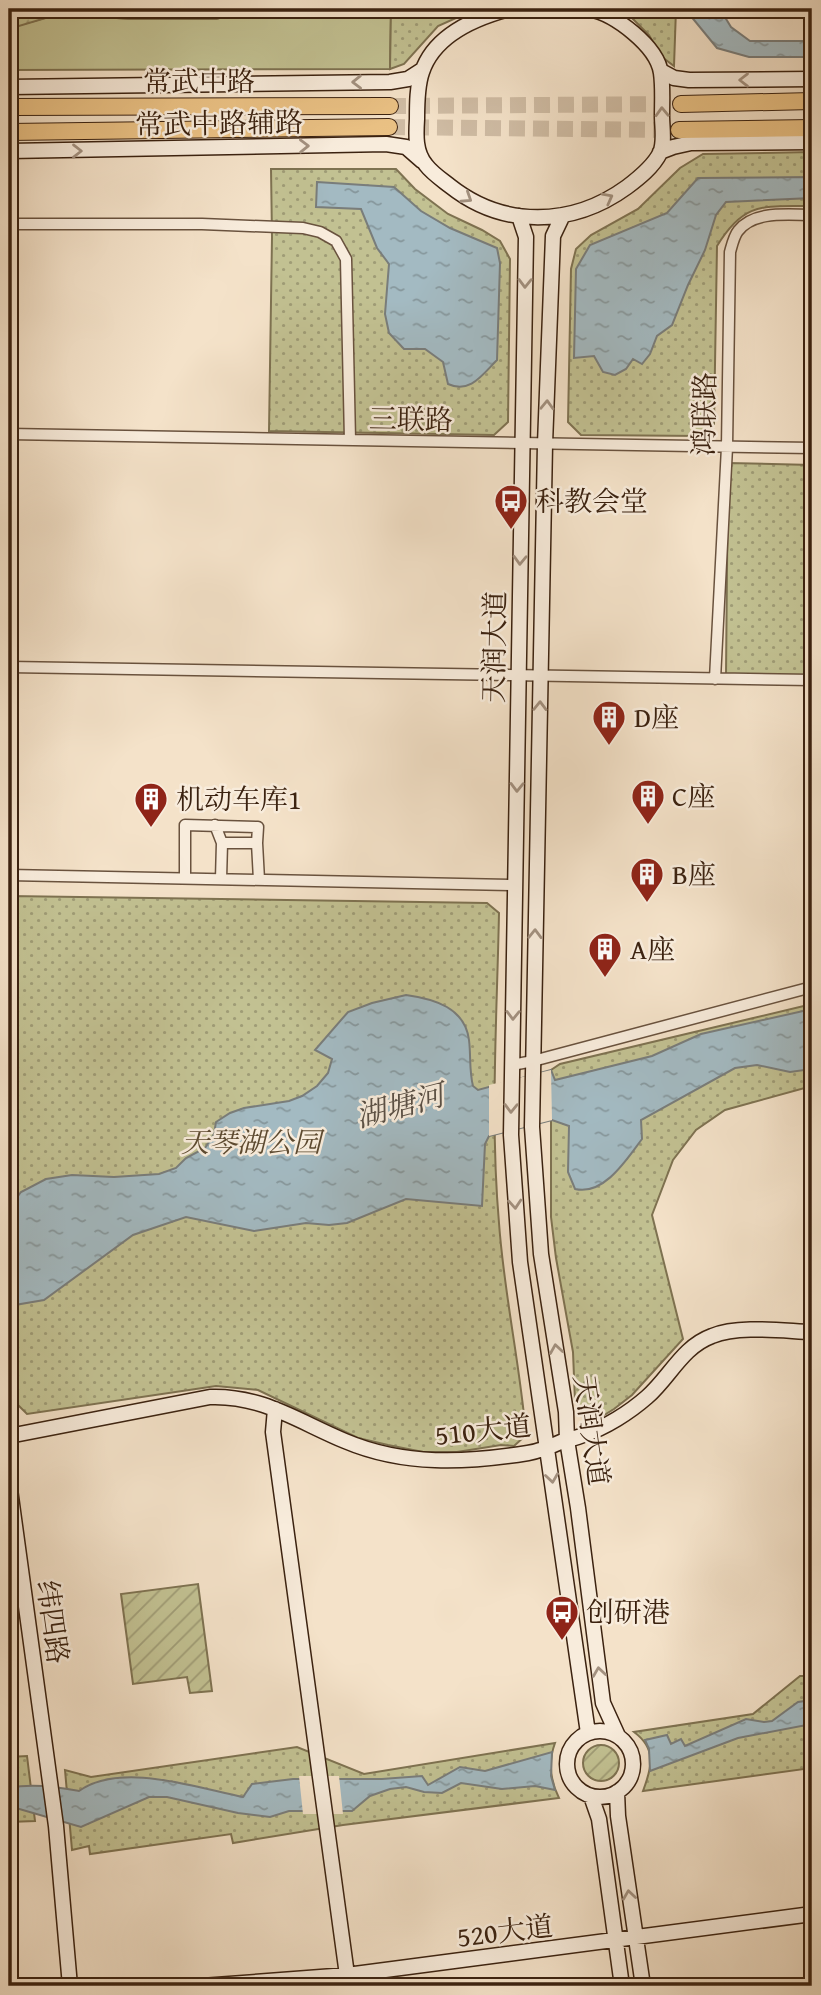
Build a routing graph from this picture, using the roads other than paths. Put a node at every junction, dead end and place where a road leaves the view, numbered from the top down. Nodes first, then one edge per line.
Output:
1 (595, 9) edge
2 (500, 10) edge
3 (422, 70) junction
4 (661, 71) junction
5 (812, 79) edge
6 (9, 87) edge
7 (812, 101) edge
8 (681, 104) tunnel mouth
9 (390, 106) tunnel mouth
10 (9, 107) edge
11 (389, 127) tunnel mouth
12 (812, 128) edge
13 (679, 130) tunnel mouth
14 (9, 132) edge
15 (812, 142) edge
16 (9, 151) edge
17 (660, 152) junction
18 (424, 163) junction
19 (563, 215) junction
20 (812, 215) edge
21 (519, 216) junction
22 (9, 224) edge
23 (9, 434) edge
24 (350, 440) junction
25 (523, 443) junction
26 (545, 444) junction
27 (727, 447) junction
28 (812, 449) edge
29 (9, 667) edge
30 (518, 676) junction
31 (541, 677) junction
32 (715, 679) junction
33 (812, 680) edge
34 (215, 825) junction
35 (222, 843) junction
36 (257, 843) junction
37 (9, 875) edge
38 (185, 878) junction
39 (221, 879) junction
40 (259, 880) junction
41 (515, 885) junction
42 (812, 987) edge
43 (512, 1065) junction
44 (532, 1068) junction
45 (812, 1332) edge
46 (275, 1409) junction
47 (9, 1436) edge
48 (567, 1440) junction
49 (548, 1447) junction
50 (9, 1482) edge
51 (588, 1733) junction
52 (618, 1736) junction
53 (617, 1792) junction
54 (591, 1796) junction
55 (812, 1913) edge
56 (636, 1938) junction
57 (616, 1941) junction
58 (347, 1975) junction
59 (70, 1986) edge
60 (202, 1986) edge
61 (622, 1986) edge
62 (643, 1986) edge

1 - 4 street
2 - 3 street
3 -> 6 street, 常武中路辅路
3 - 18 street
5 -> 4 street
17 -> 4 street
7 - 8 main road
9 - 10 main road, 常武中路
11 - 14 main road, 常武中路
12 - 13 main road
15 - 17 street
16 -> 18 street, 常武中路辅路
19 -> 17 street, 常武中路辅路
18 -> 21 street, 常武中路辅路
19 - 21 street, 常武中路辅路
26 -> 19 street, 天润大道
20 - 27 street, 鸿联路
21 -> 25 street, 天润大道
22 - 24 street
23 - 24 street, 三联路
24 - 25 street, 三联路
25 - 26 street, 三联路
25 -> 30 street, 天润大道
26 - 27 street, 三联路
26 - 31 street, 天润大道
27 - 28 street, 三联路
27 - 32 street, 鸿联路
29 - 30 street
30 - 31 street
30 -> 41 street, 天润大道
31 - 32 street
44 -> 31 street, 天润大道
32 - 33 street
34 - 35 street
34 - 36 street
34 - 38 street
35 - 36 street
35 - 39 street
36 - 40 street
37 - 38 street
38 - 39 street
39 - 40 street
40 - 41 street
41 -> 43 street, 天润大道
42 - 44 street
43 - 44 street
43 -> 49 street, 天润大道
48 -> 44 street, 天润大道
45 - 48 street, 510大道
46 - 47 street, 510大道
46 - 49 street, 510大道
46 - 58 street
48 - 49 street, 510大道
52 -> 48 street, 天润大道
49 -> 51 street, 天润大道
50 - 59 street, 纬四路
51 - 52 street
51 - 54 street
52 - 53 street, 天润大道
53 - 54 street
56 -> 53 street
54 - 57 street
55 - 56 street, 520大道
56 - 57 street, 520大道
56 - 62 street
57 - 58 street, 520大道
57 - 61 street
58 - 60 street, 520大道

